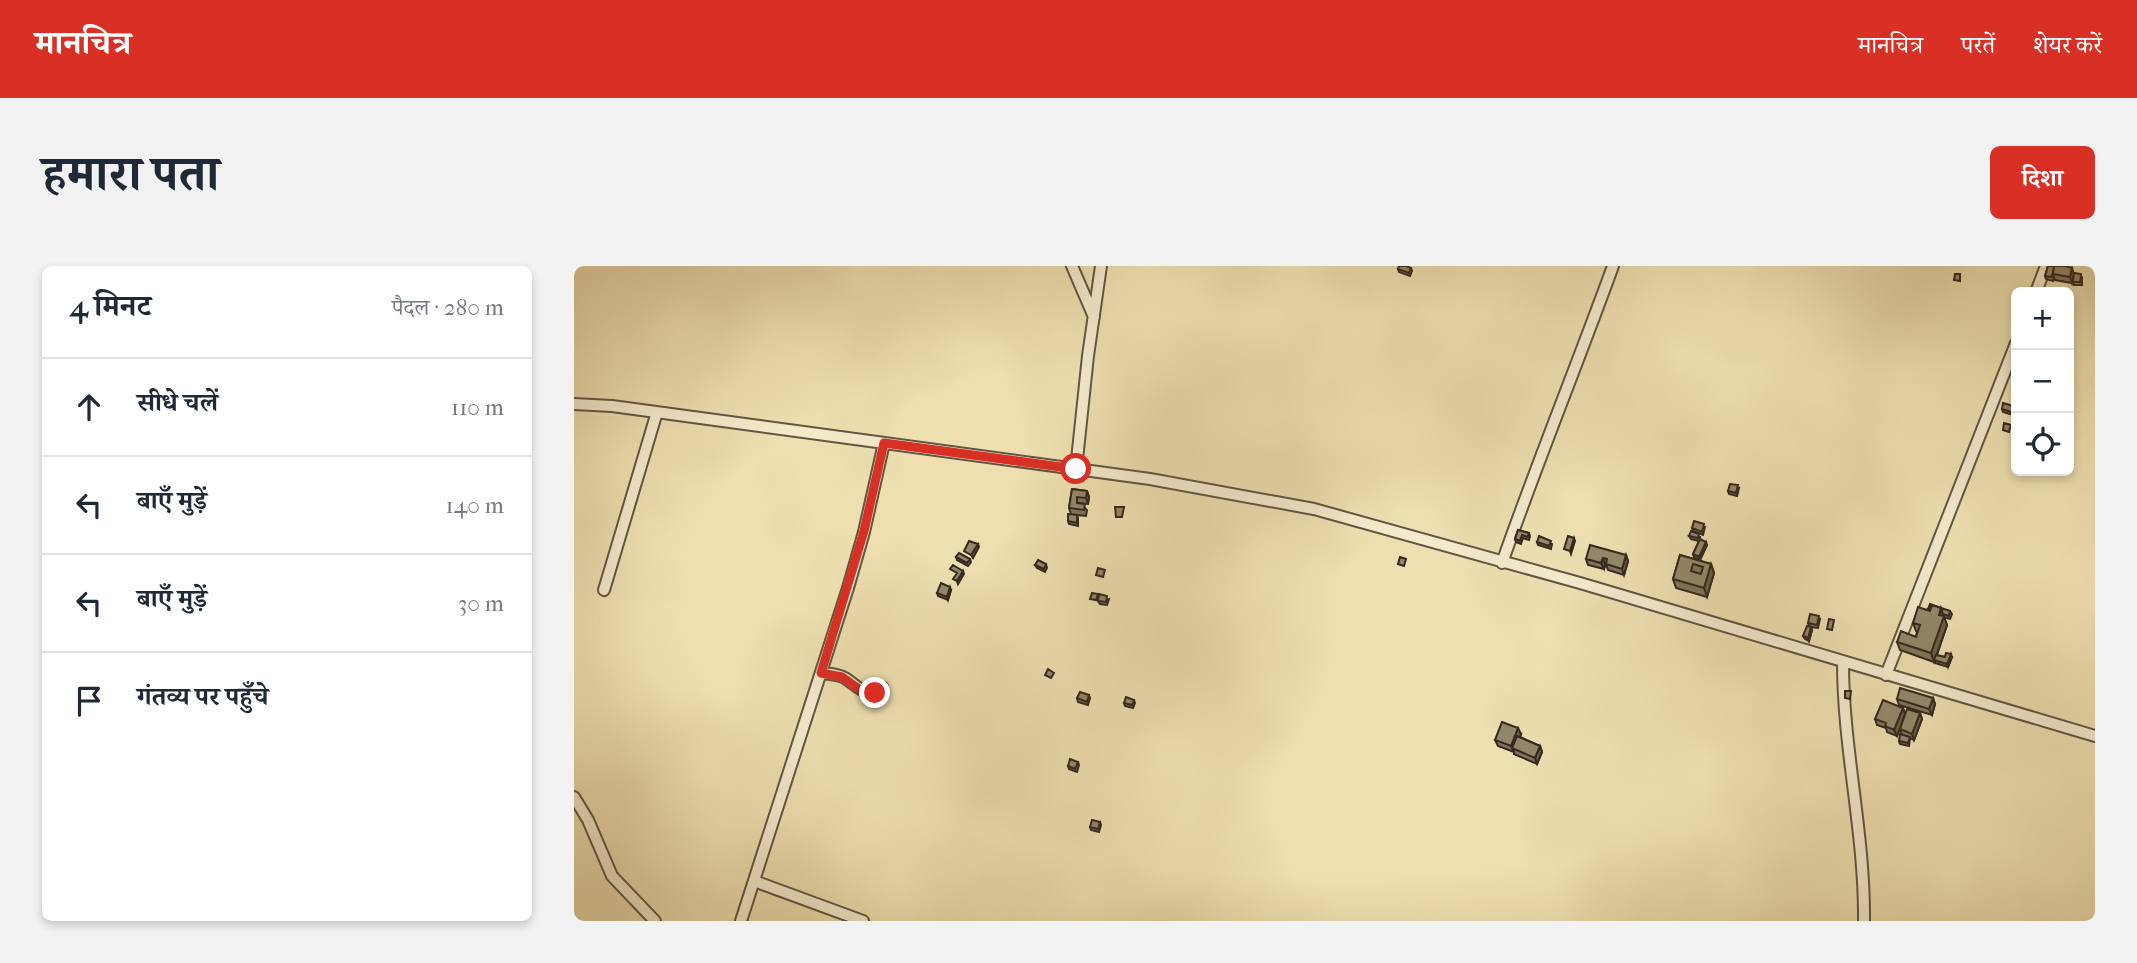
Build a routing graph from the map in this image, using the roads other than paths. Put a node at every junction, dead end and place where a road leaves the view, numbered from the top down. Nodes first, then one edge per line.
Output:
1 (1072, 266) edge
2 (1101, 266) edge
3 (1613, 266) edge
4 (2046, 266) edge
5 (2038, 287) edge
6 (1094, 317) junction
7 (2013, 350) edge
8 (574, 404) edge
9 (657, 412) junction
10 (884, 443) junction
11 (1076, 469) junction
12 (1502, 563) junction
13 (604, 590) dead end
14 (1843, 663) junction
15 (821, 673) junction
16 (1886, 675) junction
17 (882, 687) dead end
18 (2095, 736) edge
19 (574, 797) edge
20 (754, 881) junction
21 (655, 921) edge
22 (741, 921) edge
23 (863, 921) edge
24 (1864, 921) edge

1 - 6 street
2 - 6 street
3 - 12 street
4 - 5 street
6 - 11 street
7 - 16 street
8 - 9 street
9 - 10 street
9 - 13 street
10 - 11 street
10 - 15 street
11 - 12 street
12 - 14 street
14 - 16 street
14 - 24 street
15 - 17 street
15 - 20 street
16 - 18 street
19 - 21 street
20 - 22 street
20 - 23 street

